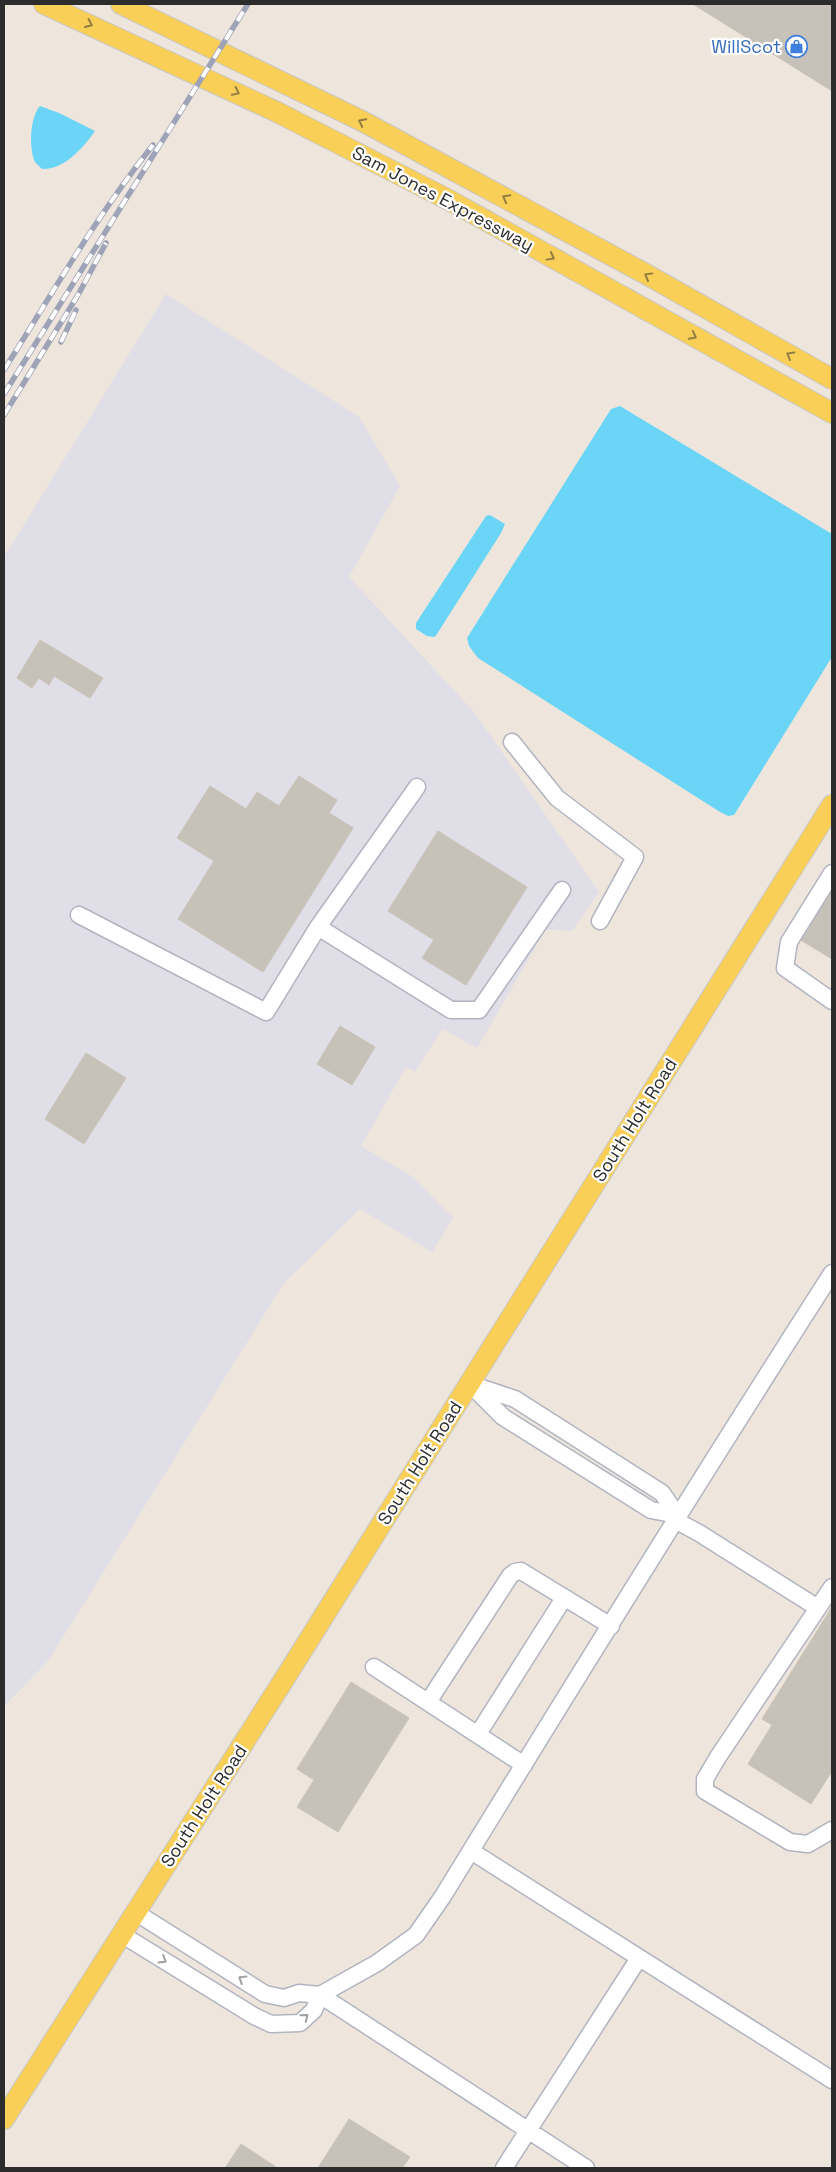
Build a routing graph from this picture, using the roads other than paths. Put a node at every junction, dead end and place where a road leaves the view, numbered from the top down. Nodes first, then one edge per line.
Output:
1 (44, 4) edge
2 (121, 4) edge
3 (832, 379) edge
4 (832, 413) edge
5 (512, 742) dead end
6 (416, 787) dead end
7 (832, 805) edge
8 (832, 873) edge
9 (562, 890) dead end
10 (79, 915) dead end
11 (600, 922) dead end
12 (318, 927) junction
13 (832, 1001) edge
14 (832, 1273) edge
15 (470, 1384) junction
16 (676, 1517) junction
17 (832, 1587) edge
18 (564, 1598) junction
19 (818, 1608) junction
20 (611, 1626) junction
21 (374, 1667) dead end
22 (428, 1702) junction
23 (478, 1734) junction
24 (524, 1765) junction
25 (832, 1830) edge
26 (471, 1851) junction
27 (135, 1912) junction
28 (121, 1934) junction
29 (639, 1958) junction
30 (320, 1995) junction
31 (832, 2080) edge
32 (4, 2119) edge
33 (528, 2130) junction
34 (504, 2168) edge
35 (586, 2168) edge

1 -> 4 main road, Sam Jones Expressway
3 -> 2 main road, Sam Jones Expressway
5 - 11 lane
6 - 12 lane
7 - 15 main road, South Holt Road
8 - 13 lane
9 - 12 lane
10 - 12 lane
14 - 16 lane
15 - 16 lane
15 - 27 main road, South Holt Road
16 - 19 lane
16 - 20 lane
17 - 19 lane
18 - 20 lane
18 - 22 lane
18 - 23 lane
19 - 25 lane
20 - 24 lane
21 - 22 lane
22 - 23 lane
23 - 24 lane
24 - 26 lane
26 - 29 lane
26 - 30 lane
27 - 28 main road, South Holt Road
30 -> 27 lane
28 -> 30 lane
28 - 32 main road, South Holt Road
29 - 31 lane
29 - 33 lane
30 - 33 lane
33 - 34 lane
33 - 35 lane

